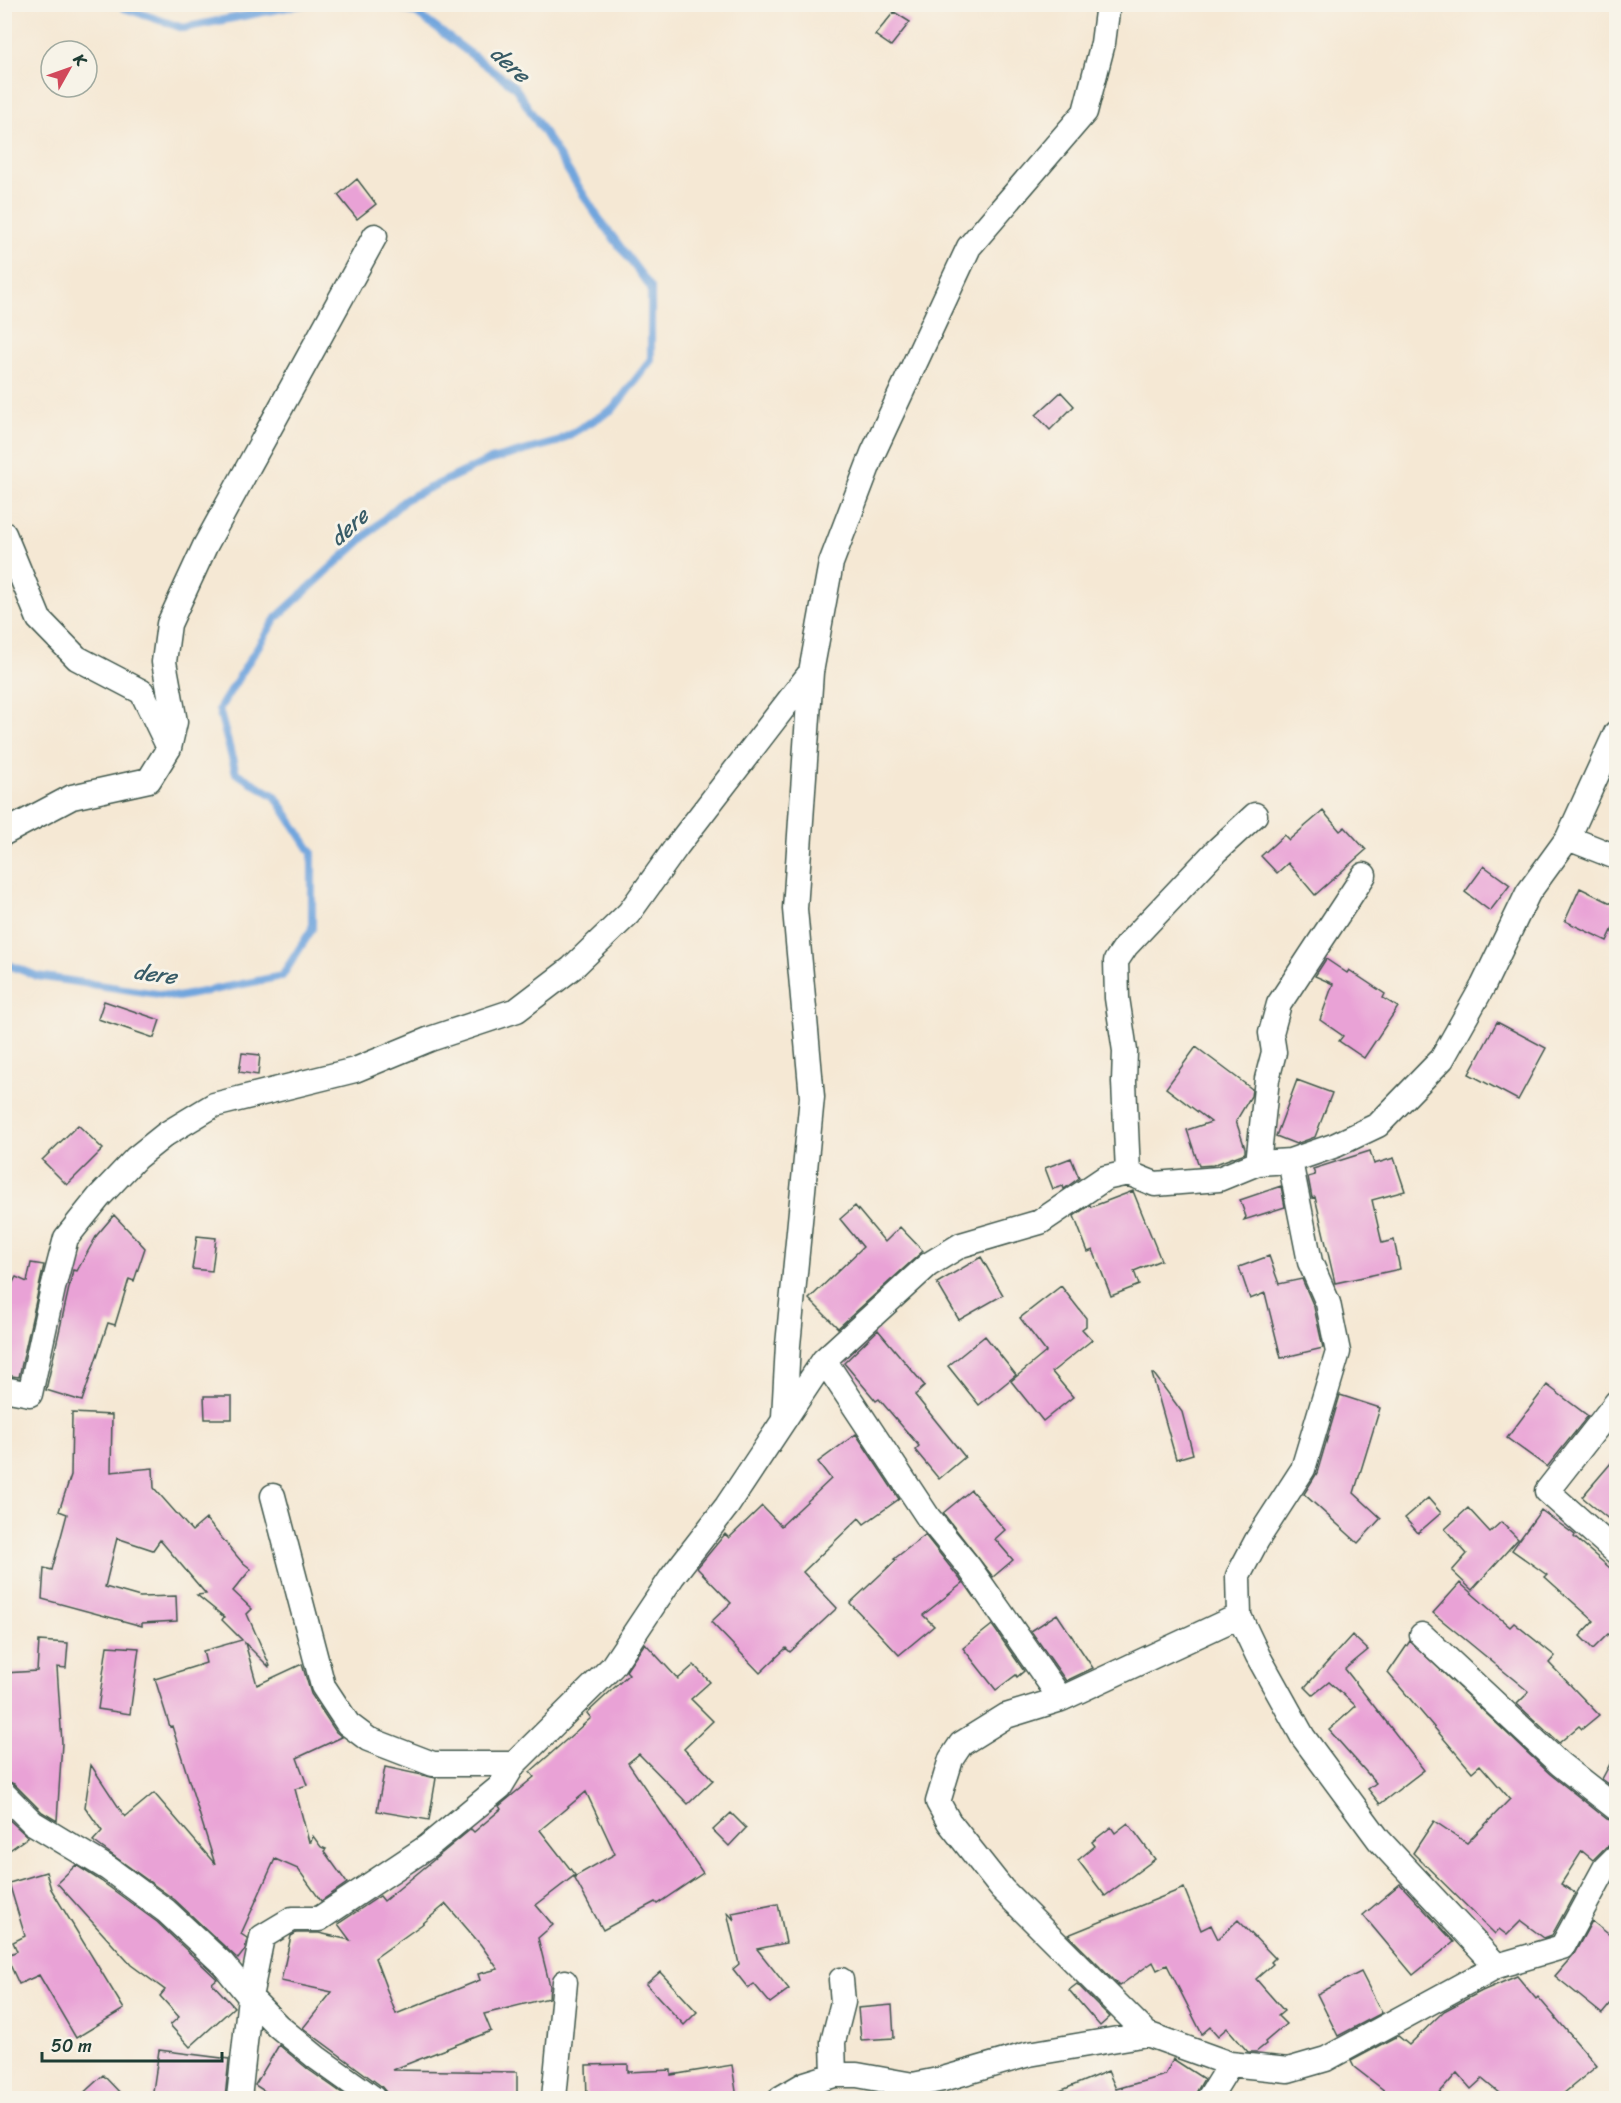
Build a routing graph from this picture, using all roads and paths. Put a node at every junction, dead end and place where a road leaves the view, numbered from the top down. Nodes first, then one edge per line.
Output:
1 (1108, 4) edge
2 (375, 236) dead end
3 (4, 534) edge
4 (811, 672) junction
5 (1617, 733) edge
6 (169, 748) junction
7 (1255, 815) dead end
8 (4, 832) edge
9 (1568, 838) junction
10 (1617, 857) edge
11 (1364, 875) dead end
12 (1290, 1161) junction
13 (1258, 1163) junction
14 (1128, 1173) junction
15 (824, 1360) junction
16 (4, 1389) edge
17 (1617, 1403) edge
18 (784, 1417) junction
19 (273, 1496) dead end
20 (1617, 1552) edge
21 (1239, 1616) junction
22 (1422, 1635) dead end
23 (1061, 1699) junction
24 (514, 1764) junction
25 (4, 1794) edge
26 (1617, 1808) edge
27 (1617, 1857) edge
28 (1497, 1966) junction
29 (841, 1980) dead end
30 (565, 1982) dead end
31 (250, 1997) junction
32 (1147, 2034) junction
33 (1230, 2064) junction
34 (824, 2085) edge
35 (239, 2098) edge
36 (373, 2098) edge
37 (554, 2098) edge
38 (781, 2098) edge
39 (1209, 2098) edge

1 - 4 street
2 - 6 street
3 - 6 street
4 - 16 street
4 - 18 street
5 - 9 street
6 - 8 street
7 - 14 street
9 - 10 street
9 - 12 street
11 - 13 street
12 - 13 street
12 - 21 street
13 - 14 street
14 - 15 street
15 - 18 street
15 - 23 street
17 - 20 street
18 - 24 street
19 - 24 street
21 - 23 street
21 - 28 street
22 - 26 street
23 - 32 street
24 - 31 street
25 - 31 street
27 - 28 street
28 - 33 street
29 - 34 street
30 - 37 street
31 - 35 street
31 - 36 street
32 - 33 street
32 - 34 street
33 - 39 street
34 - 38 street

